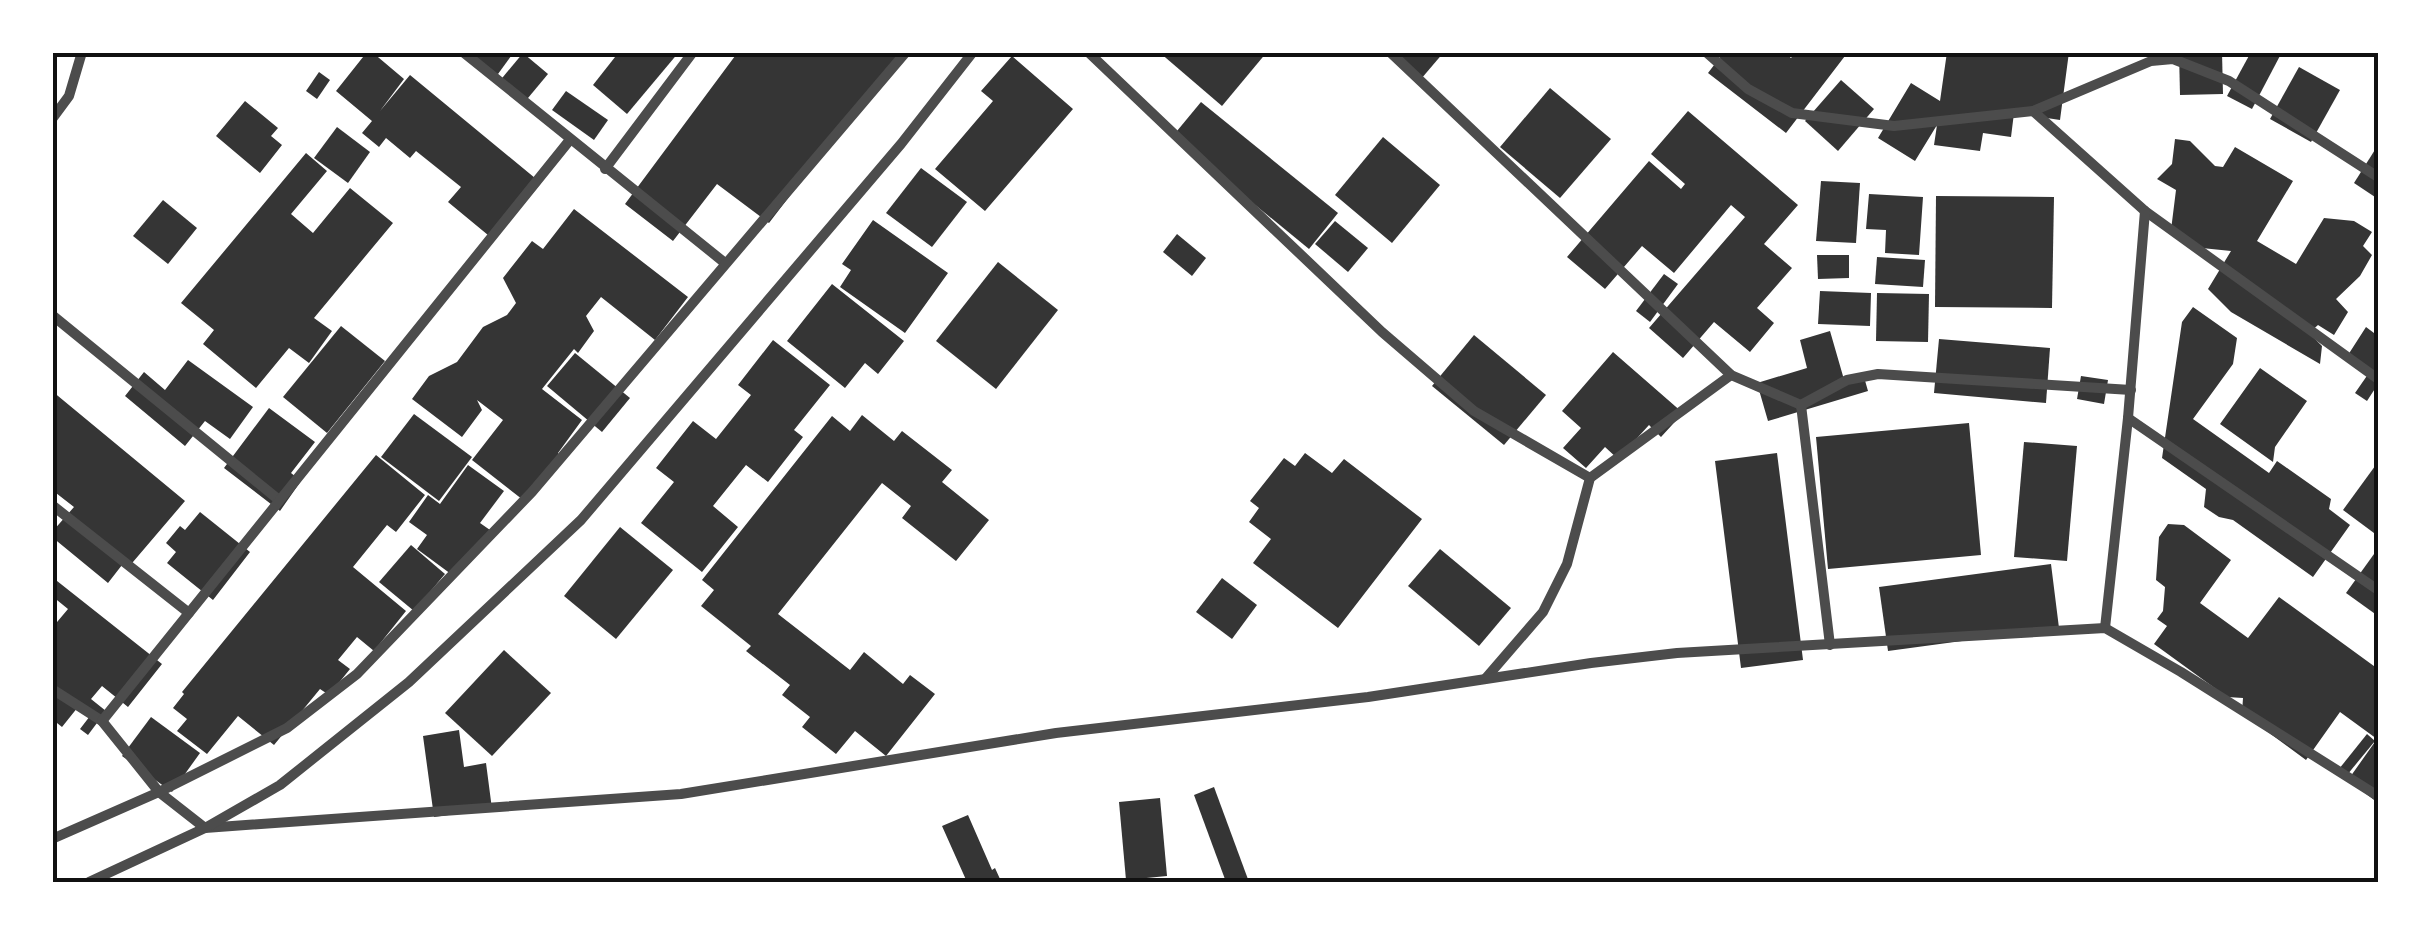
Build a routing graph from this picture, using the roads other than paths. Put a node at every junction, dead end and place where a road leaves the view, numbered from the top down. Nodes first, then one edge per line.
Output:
1 (82, 52) edge
2 (464, 52) edge
3 (693, 52) edge
4 (906, 52) edge
5 (973, 52) edge
6 (1088, 52) edge
7 (1390, 52) edge
8 (1706, 52) edge
9 (2033, 111) junction
10 (52, 119) edge
11 (569, 141) junction
12 (605, 169) junction
13 (2378, 177) edge
14 (2145, 211) junction
15 (724, 264) junction
16 (52, 316) edge
17 (1732, 375) junction
18 (2378, 379) edge
19 (2131, 390) junction
20 (1801, 405) junction
21 (2128, 418) junction
22 (1590, 478) junction
23 (279, 500) junction
24 (52, 505) edge
25 (2378, 590) edge
26 (189, 613) junction
27 (2104, 628) junction
28 (1830, 645) junction
29 (1486, 679) junction
30 (52, 689) edge
31 (102, 721) junction
32 (159, 792) junction
33 (2378, 796) edge
34 (205, 828) junction
35 (52, 839) edge
36 (89, 882) edge

1 - 10 street
2 - 11 street
3 - 12 street
4 - 15 street
5 - 34 street
6 - 22 street
7 - 17 street
8 - 9 street
9 - 13 street
9 - 14 street
11 - 12 street
11 - 23 street
12 - 15 street
14 - 18 street
14 - 19 street
15 - 32 street
16 - 23 street
17 - 20 street
17 - 22 street
19 - 20 street
19 - 21 street
20 - 28 street
21 - 25 street
21 - 27 street
22 - 29 street
23 - 26 street
24 - 26 street
26 - 31 street
27 - 28 street
27 - 33 street
28 - 29 street
29 - 34 street
30 - 31 street
31 - 32 street
32 - 34 street
32 - 35 street
34 - 36 street

